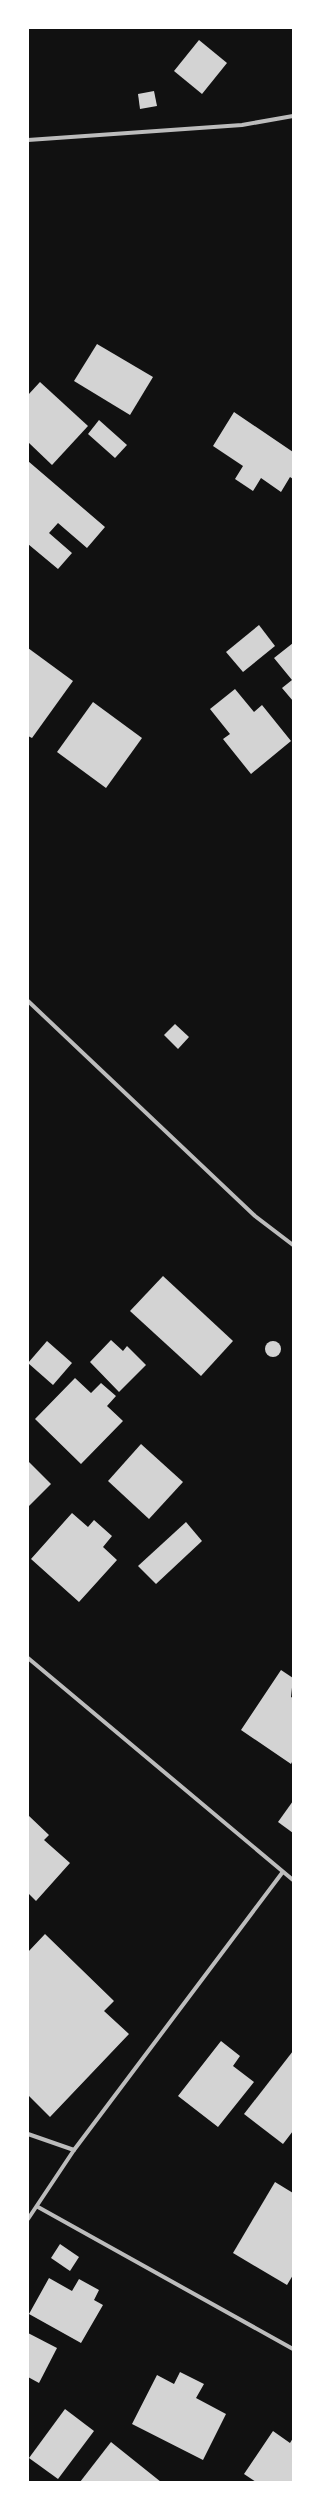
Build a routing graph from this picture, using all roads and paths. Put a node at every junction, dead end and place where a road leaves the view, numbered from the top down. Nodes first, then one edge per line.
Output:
1 (293, 116) edge
2 (28, 140) edge
3 (28, 1001) edge
4 (293, 1245) edge
5 (28, 1658) edge
6 (282, 1873) junction
7 (293, 1880) edge
8 (28, 2134) edge
9 (74, 2150) junction
10 (38, 2207) junction
11 (28, 2219) edge
12 (293, 2349) edge

1 - 2 street
3 - 4 street
5 - 6 street
6 - 7 street
6 - 9 street
8 - 9 street
9 - 10 street
10 - 11 street
10 - 12 street

